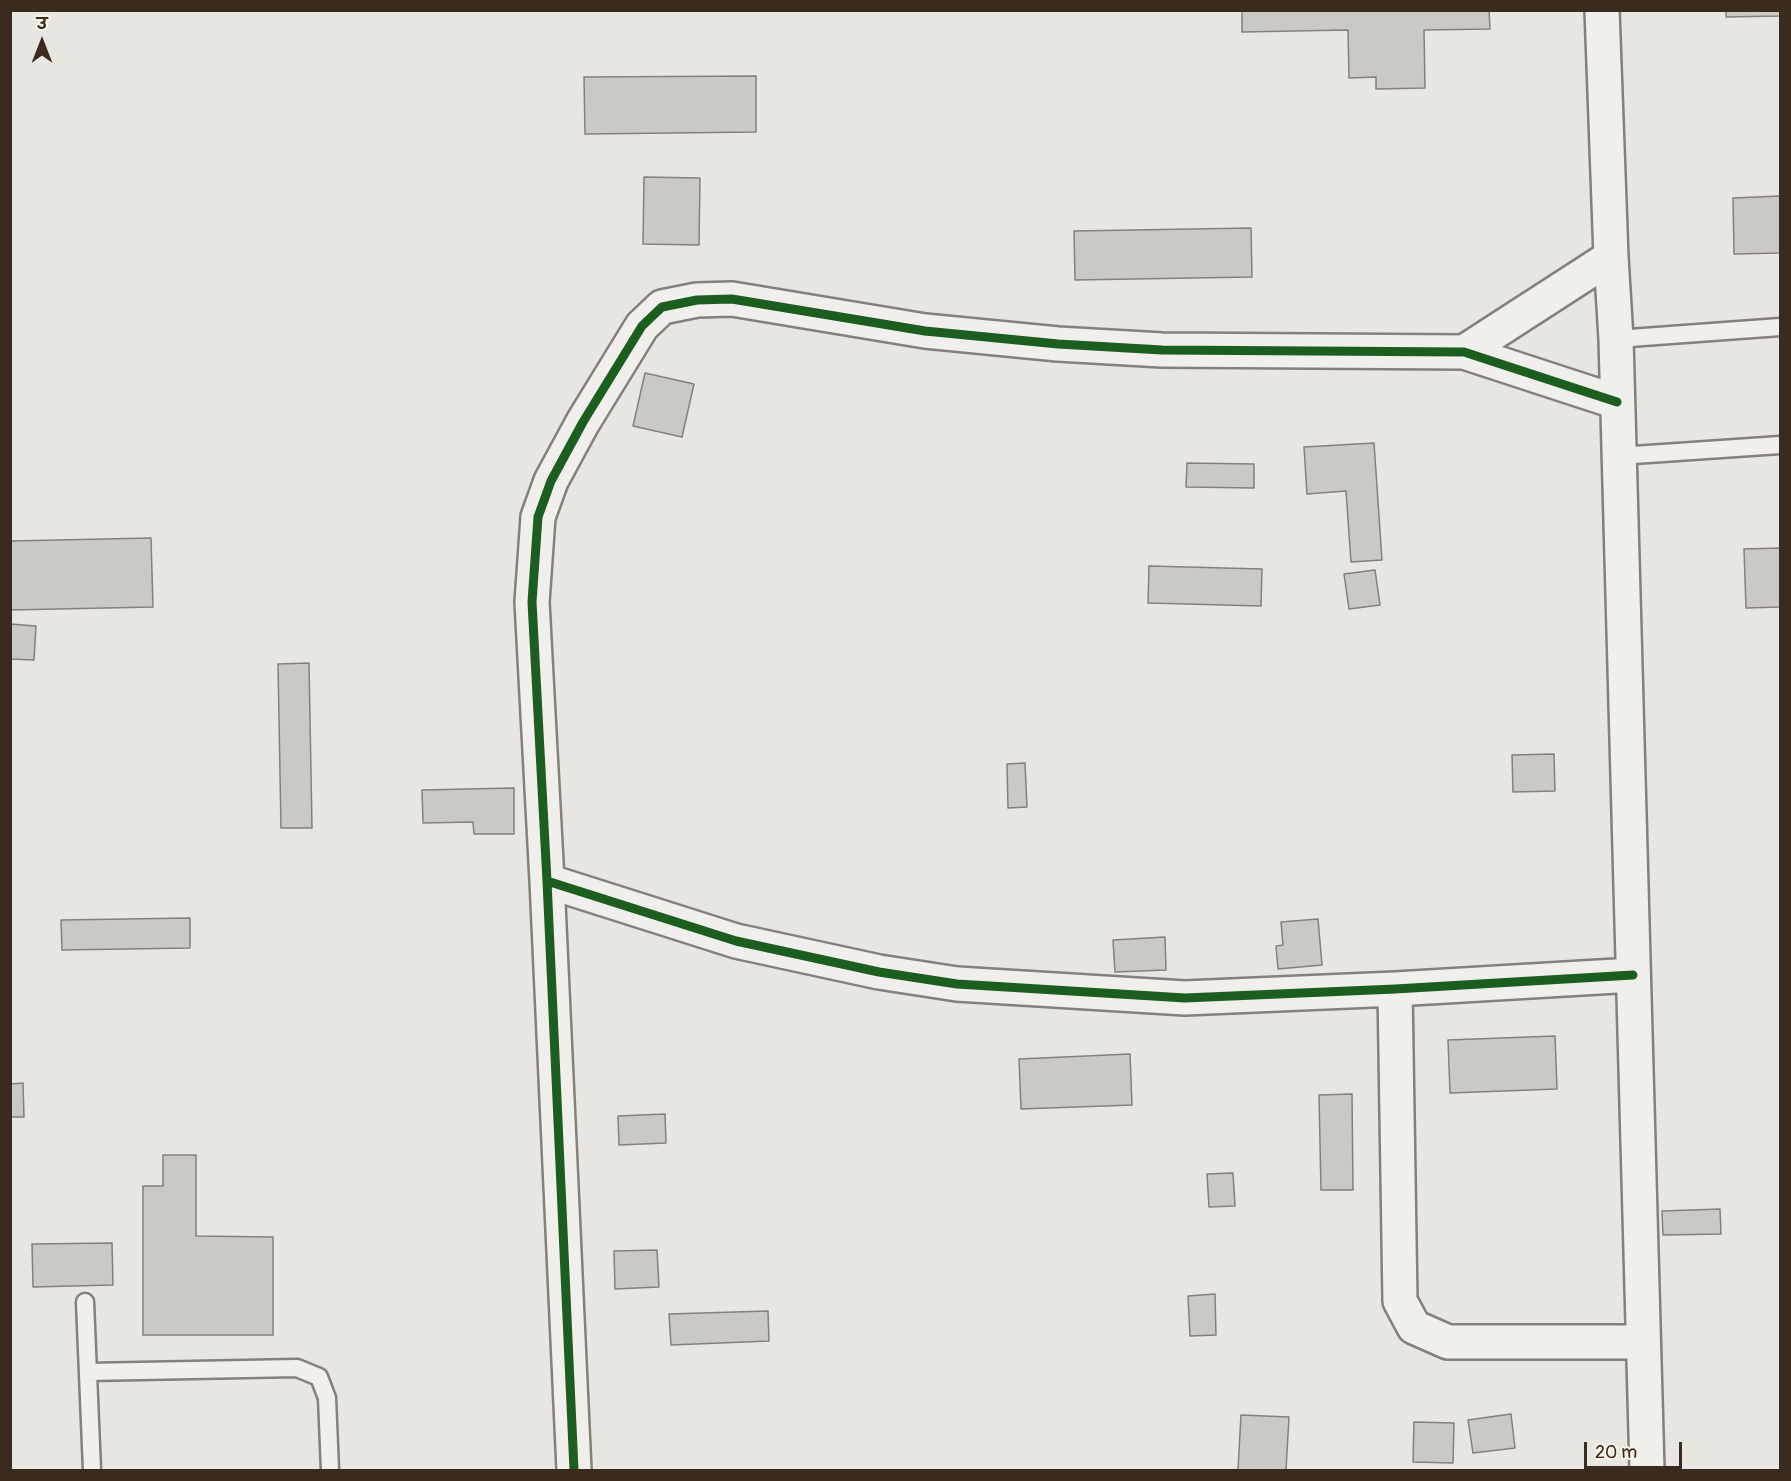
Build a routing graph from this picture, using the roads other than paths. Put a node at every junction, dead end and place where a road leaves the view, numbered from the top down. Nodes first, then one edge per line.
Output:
1 (1602, 10) edge
2 (1611, 257) junction
3 (1780, 327) edge
4 (1616, 339) junction
5 (1464, 352) junction
6 (1617, 402) junction
7 (1780, 445) edge
8 (1619, 456) junction
9 (548, 881) junction
10 (1633, 975) junction
11 (1395, 989) junction
12 (85, 1302) dead end
13 (1643, 1342) junction
14 (88, 1372) junction
15 (92, 1470) edge
16 (330, 1470) edge
17 (574, 1470) edge
18 (1647, 1470) edge

1 - 2 street
2 - 4 street
2 - 5 street
3 - 4 lane
4 - 6 street
5 - 6 street
5 - 9 street
6 - 8 street
7 - 8 lane
8 - 10 street
9 - 11 street
9 - 17 street
10 - 11 street
10 - 13 street
11 - 13 street
12 - 14 lane
13 - 18 street
14 - 15 lane
14 - 16 lane

